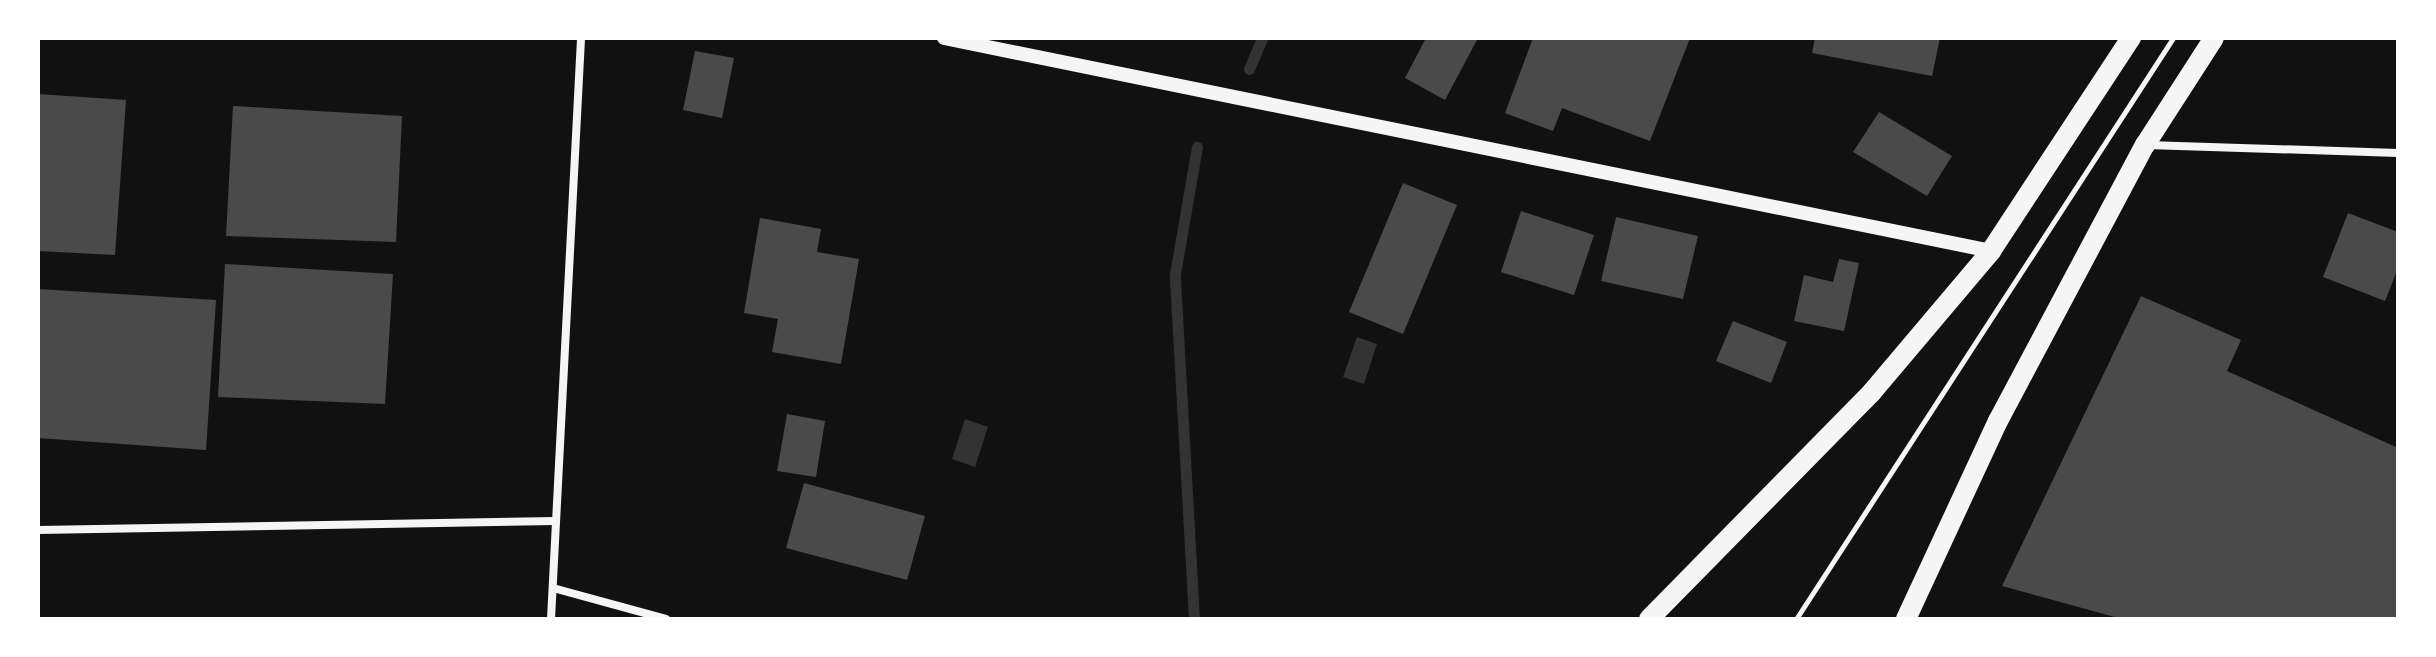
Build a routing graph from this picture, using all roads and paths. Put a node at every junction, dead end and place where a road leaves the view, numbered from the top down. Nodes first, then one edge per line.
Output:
1 (581, 38) edge
2 (944, 38) edge
3 (2131, 38) edge
4 (2173, 38) edge
5 (2214, 38) edge
6 (2145, 145) junction
7 (2398, 153) edge
8 (1991, 251) junction
9 (556, 521) junction
10 (38, 530) edge
11 (553, 588) junction
12 (551, 619) edge
13 (666, 619) edge
14 (1649, 619) edge
15 (1796, 619) edge
16 (1906, 619) edge

1 - 9 street
2 - 8 street
3 - 8 main road
4 - 15 path
5 - 6 main road
6 - 7 street
6 - 16 main road
8 - 14 main road
9 - 10 street
9 - 11 street
11 - 12 street
11 - 13 street

